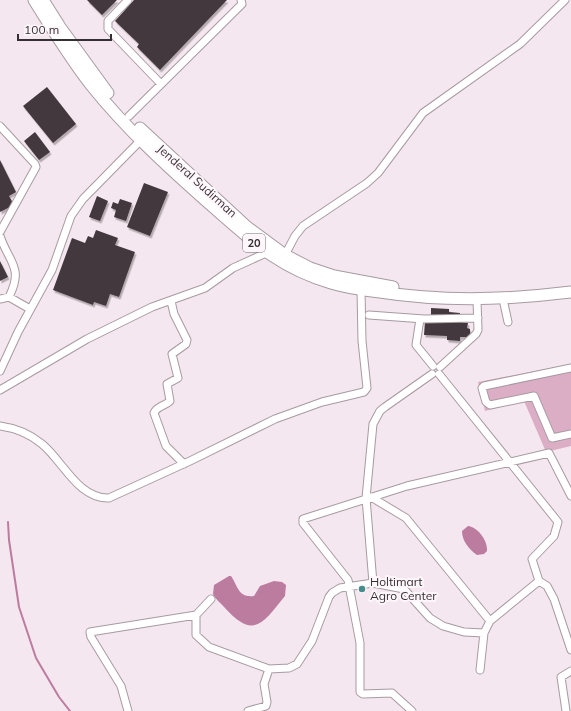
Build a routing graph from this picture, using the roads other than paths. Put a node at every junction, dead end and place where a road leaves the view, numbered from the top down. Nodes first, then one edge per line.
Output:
1 (34, 0) edge
2 (43, 0) edge
3 (128, 0) edge
4 (242, 0) edge
5 (565, 0) edge
6 (161, 84) junction
7 (129, 116) junction
8 (0, 126) edge
9 (141, 140) junction
10 (0, 232) edge
11 (0, 236) edge
12 (266, 253) junction
13 (285, 255) junction
14 (571, 285) edge
15 (361, 290) junction
16 (571, 292) edge
17 (476, 296) junction
18 (9, 297) junction
19 (0, 299) edge
20 (503, 299) junction
21 (171, 302) junction
22 (30, 309) junction
23 (369, 315) dead end
24 (478, 318) junction
25 (420, 319) junction
26 (508, 322) dead end
27 (571, 368) edge
28 (436, 370) junction
29 (0, 371) edge
30 (0, 390) edge
31 (0, 426) edge
32 (571, 434) edge
33 (510, 463) junction
34 (184, 464) junction
35 (571, 496) edge
36 (369, 498) junction
37 (539, 581) junction
38 (373, 583) junction
39 (350, 586) junction
40 (211, 600) dead end
41 (196, 615) junction
42 (490, 621) junction
43 (484, 633) junction
44 (571, 650) edge
45 (269, 669) junction
46 (480, 670) dead end
47 (571, 671) edge
48 (128, 711) edge
49 (248, 711) edge
50 (412, 711) edge
51 (566, 711) edge

1 - 9 highway, 20
2 - 7 highway, Jenderal Sudirman / 20
3 - 6 street
4 - 6 street
5 - 13 street
6 - 7 street
7 - 13 highway, Jenderal Sudirman / 20
8 - 10 street
9 - 12 highway, 20
9 - 22 street
11 - 18 street
12 - 15 highway, 20
12 - 21 street
13 - 17 highway, Jenderal Sudirman / 20
14 - 17 highway, Jenderal Sudirman / 20
15 - 17 highway, 20
15 - 34 street
16 - 20 highway, 20
17 - 20 highway, 20
17 - 24 street
18 - 19 street
18 - 22 street
20 - 26 street
21 - 30 street
21 - 34 street
22 - 29 street
23 - 25 street
24 - 25 street
24 - 28 street
25 - 28 street
27 - 32 street
28 - 33 street
28 - 36 street
31 - 34 street
33 - 35 street
33 - 36 street
33 - 37 street
36 - 38 street
36 - 39 street
36 - 42 street
37 - 42 street
37 - 44 street
38 - 39 street
38 - 43 street
39 - 45 street
39 - 50 street
40 - 41 street
41 - 45 street
41 - 48 street
42 - 43 street
43 - 46 street
45 - 49 street
47 - 51 street

